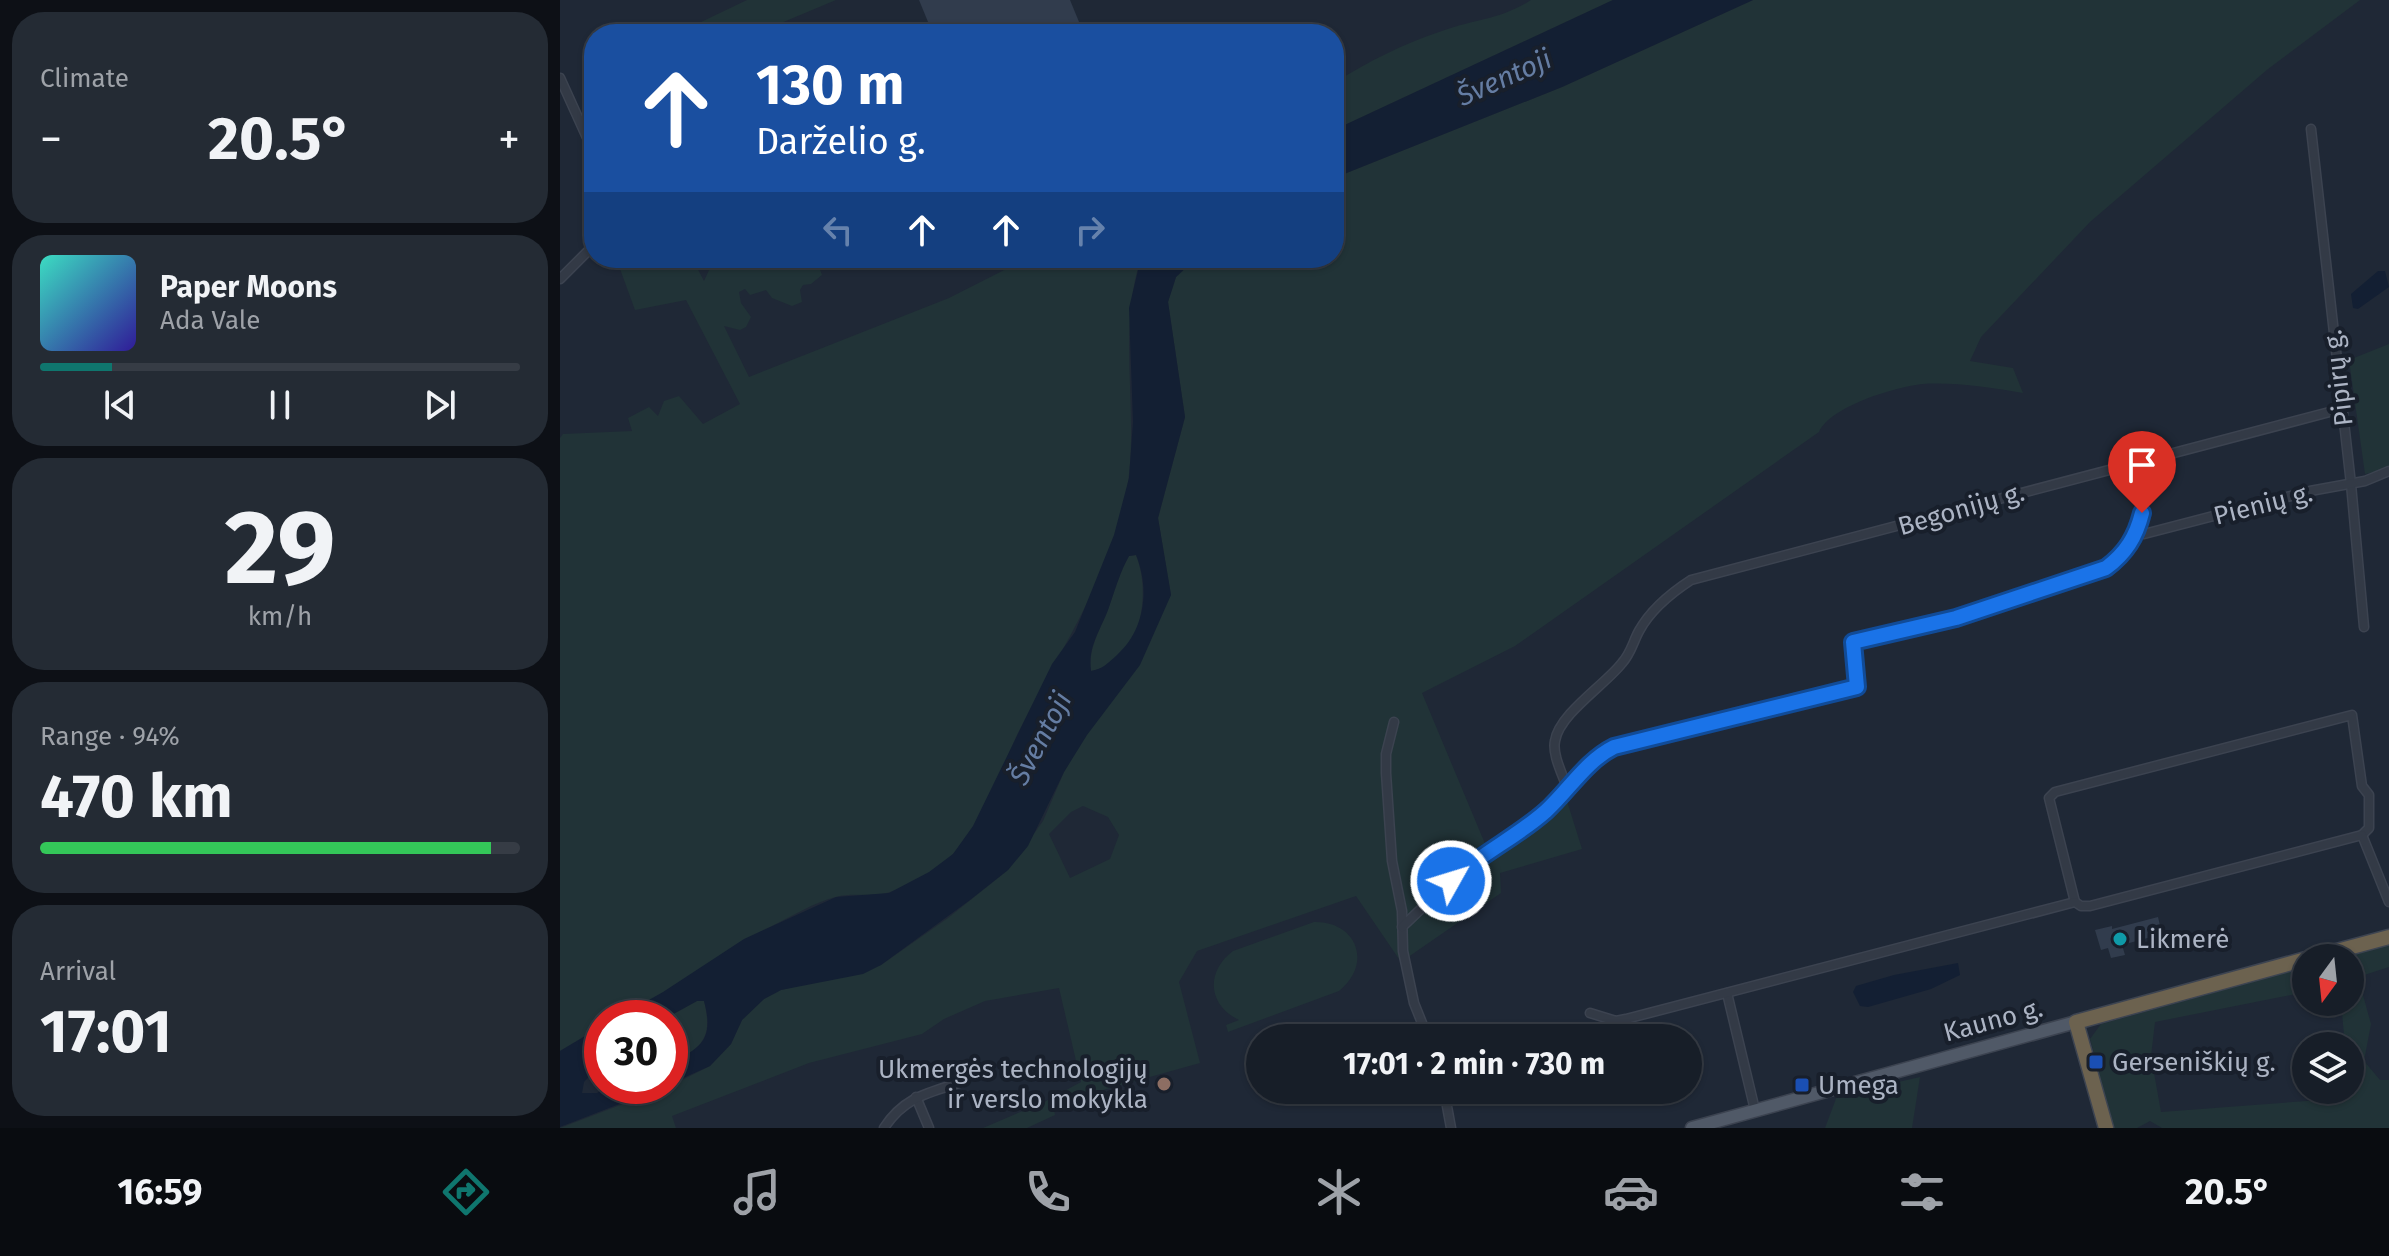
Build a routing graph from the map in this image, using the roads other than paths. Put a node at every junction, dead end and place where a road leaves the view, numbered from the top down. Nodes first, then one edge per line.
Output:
1 (560, 78) edge
2 (2311, 129) dead end
3 (584, 131) edge
4 (584, 255) edge
5 (560, 279) edge
6 (2341, 409) junction
7 (2143, 460) junction
8 (2389, 471) edge
9 (2351, 484) junction
10 (2137, 533) junction
11 (2364, 627) dead end
12 (1394, 722) dead end
13 (1567, 788) junction
14 (2362, 835) junction
15 (2075, 902) junction
16 (2389, 902) edge
17 (1402, 927) junction
18 (2389, 937) edge
19 (2364, 944) edge
20 (2292, 964) edge
21 (1727, 993) junction
22 (1590, 1013) dead end
23 (2076, 1022) junction
24 (1422, 1024) edge
25 (962, 1082) dead end
26 (916, 1097) junction
27 (1447, 1104) edge
28 (1755, 1110) junction
29 (884, 1128) edge
30 (929, 1128) edge
31 (1451, 1128) edge
32 (1692, 1128) edge
33 (2106, 1128) edge

1 - 3 street
2 - 6 street, Pipirų g.
4 - 5 street
6 - 7 street, Begonijų g.
6 - 9 street, Pipirų g.
7 - 10 street
7 - 13 street, Begonijų g.
8 - 9 street, Pienių g.
9 - 10 street, Pienių g.
9 - 11 street, Pipirų g.
10 - 13 street
12 - 17 street
13 - 17 street
14 - 15 street
14 - 15 street
14 - 16 street
15 - 21 street
17 - 24 street
18 - 19 highway, Kauno g.
20 - 23 highway, Kauno g.
21 - 22 street
21 - 28 street
23 - 28 main road, Kauno g.
23 - 33 highway
25 - 26 street
26 - 29 street
26 - 30 street
27 - 31 street
28 - 32 main road, Kauno g.

